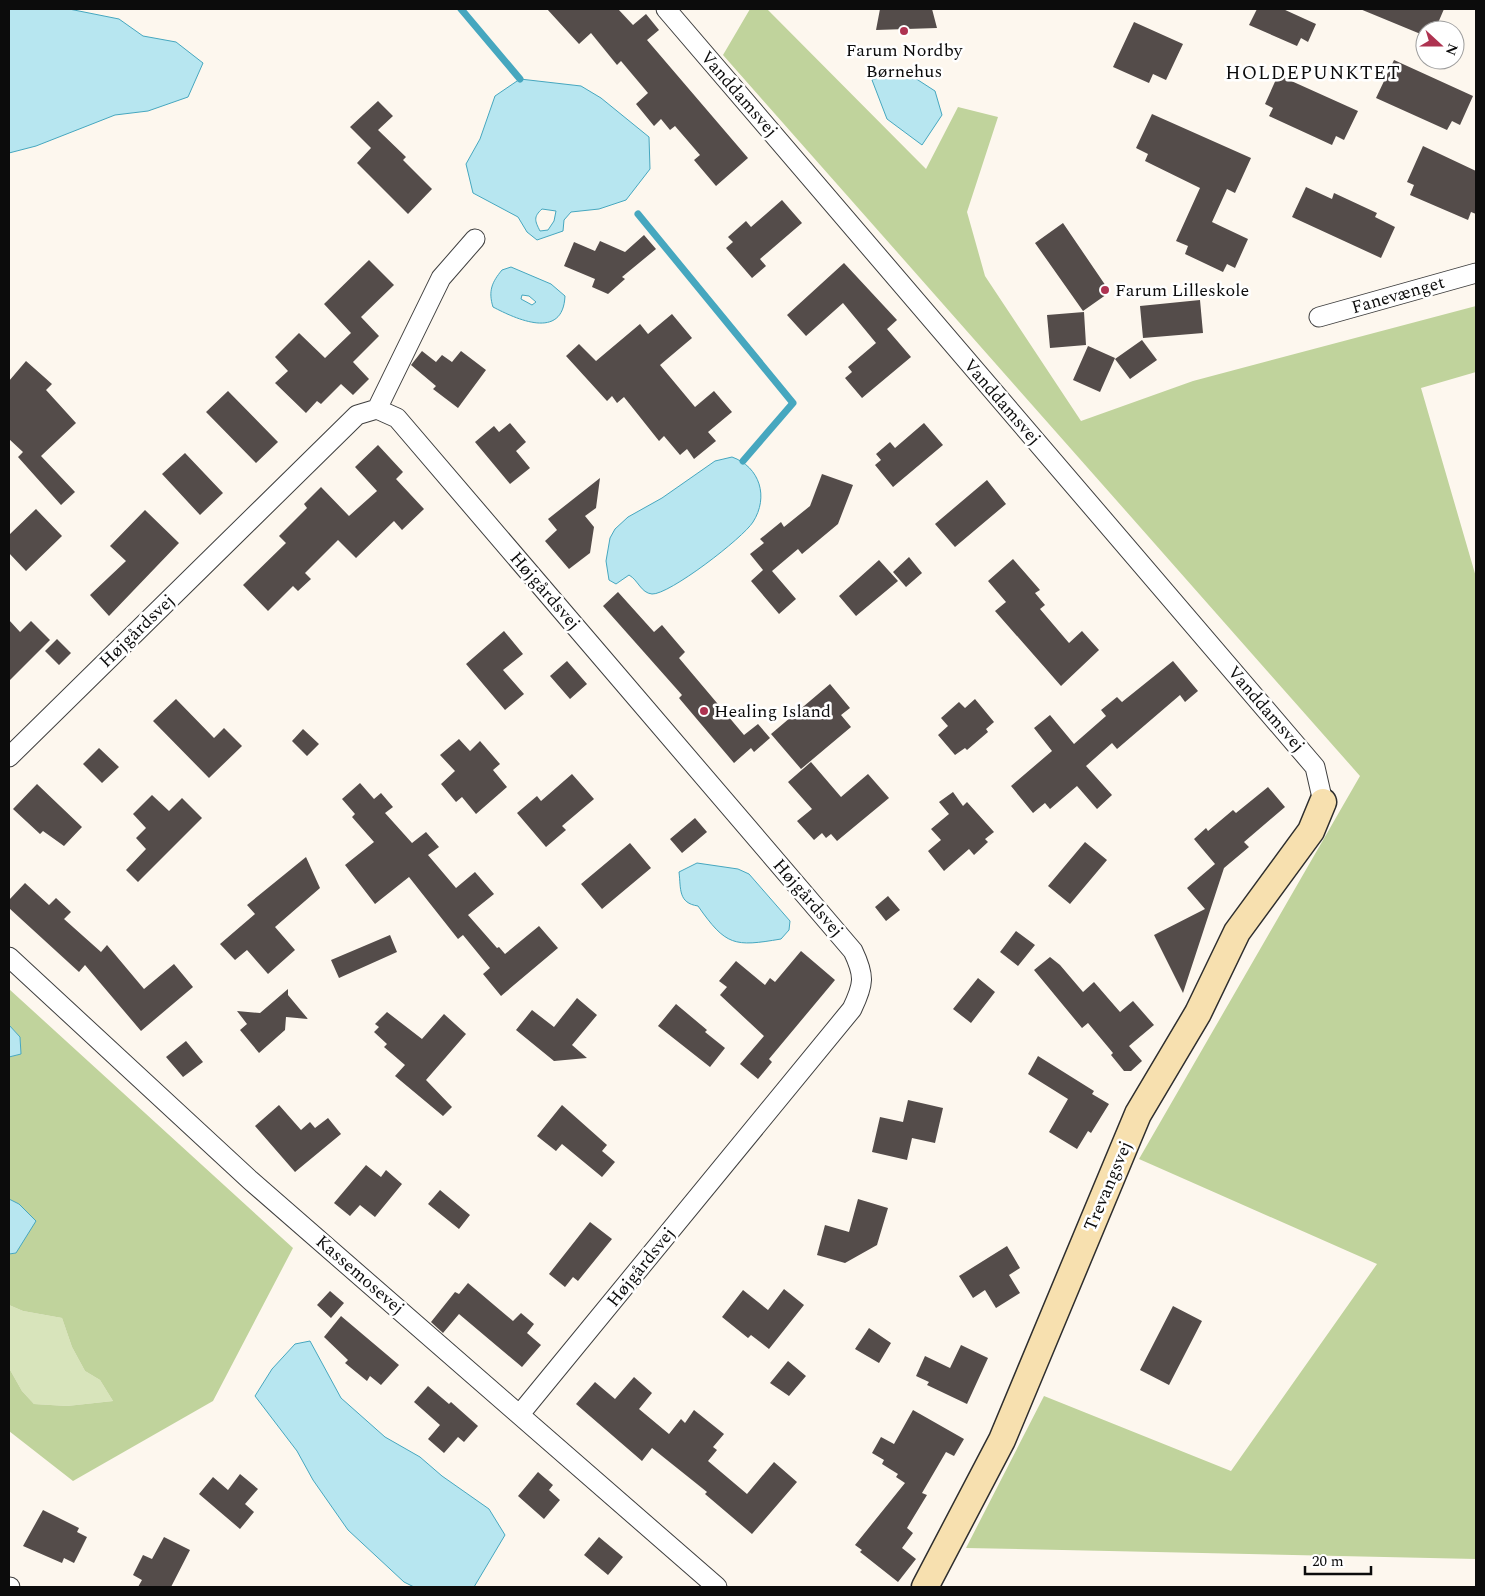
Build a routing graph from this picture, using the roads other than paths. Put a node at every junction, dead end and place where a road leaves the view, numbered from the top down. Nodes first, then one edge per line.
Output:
1 (666, 9) edge
2 (476, 239) dead end
3 (1476, 273) edge
4 (1319, 317) dead end
5 (376, 409) junction
6 (9, 757) edge
7 (1323, 802) joint
8 (9, 957) edge
9 (520, 1414) junction
10 (717, 1587) edge
11 (925, 1587) edge

1 - 7 street, Vanddamsvej
2 - 5 street
3 - 4 street, Fanevænget
5 - 6 street, Højgårdsvej
5 - 9 street, Højgårdsvej
7 - 11 street, Trevangsvej
8 - 9 street, Kassemosevej
9 - 10 street, Kassemosevej

